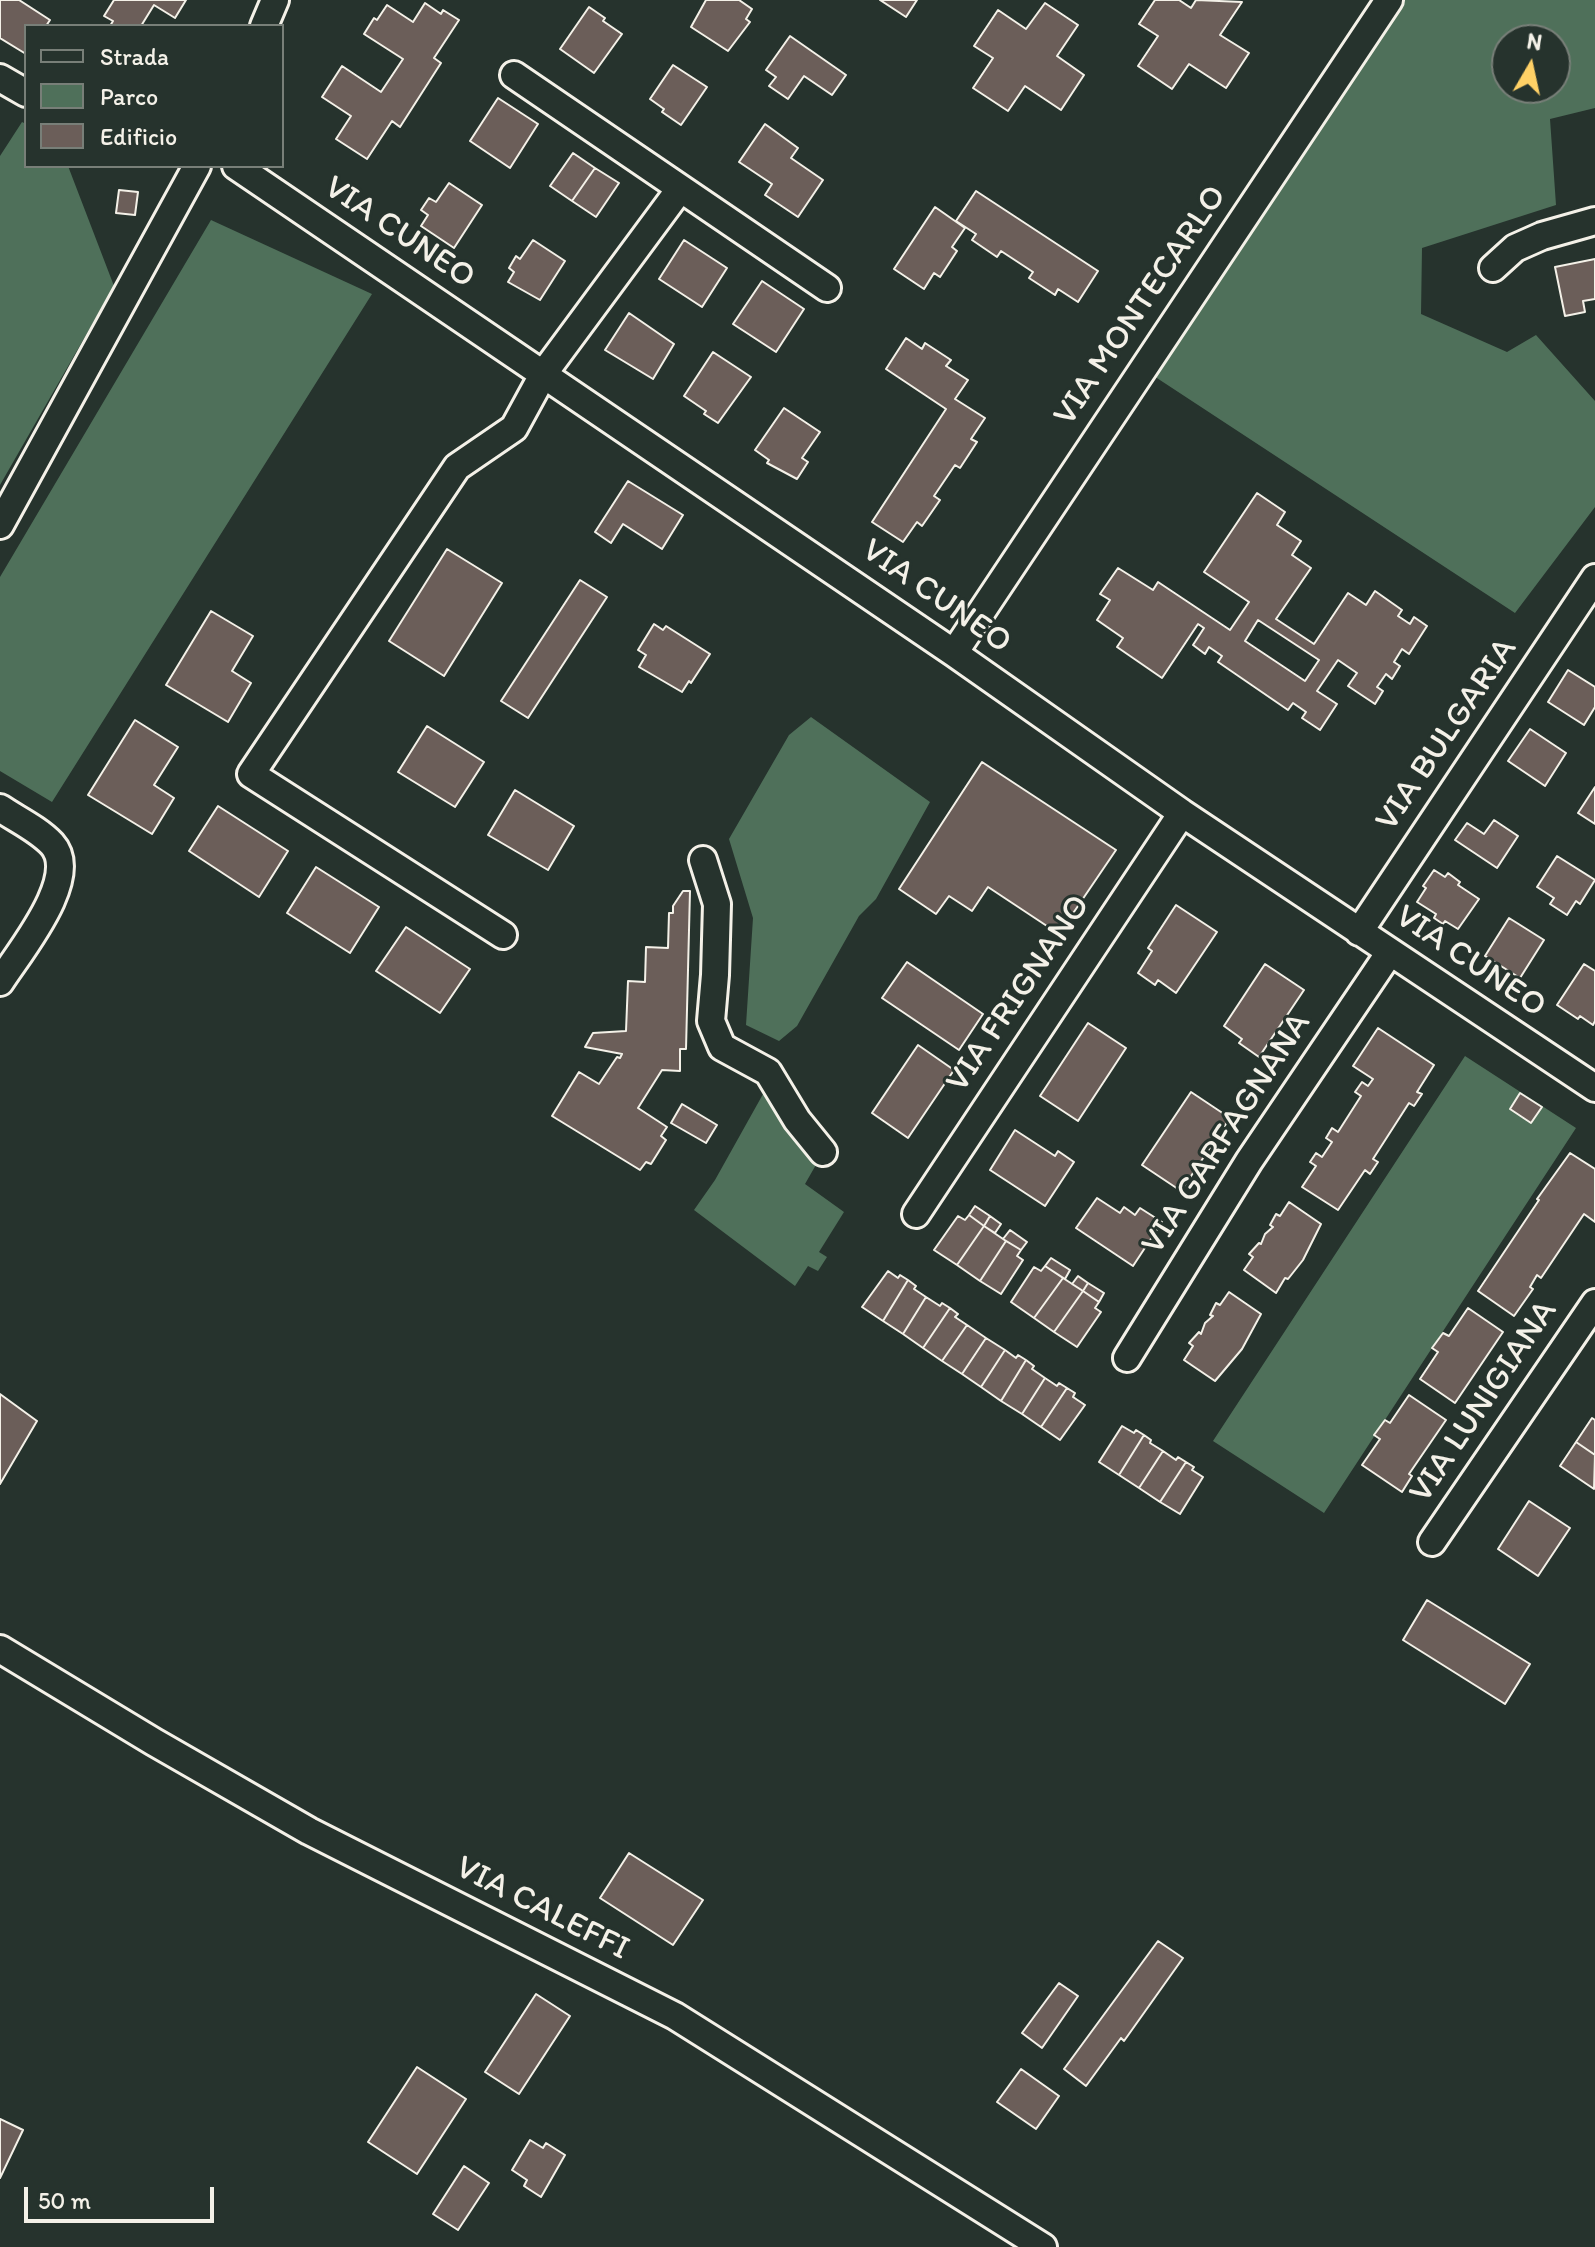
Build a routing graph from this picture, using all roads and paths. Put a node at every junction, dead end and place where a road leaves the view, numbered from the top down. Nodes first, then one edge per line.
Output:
1 (275, 0) edge
2 (1389, 0) edge
3 (265, 24) edge
4 (514, 75) dead end
5 (0, 78) edge
6 (24, 92) edge
7 (196, 168) edge
8 (239, 168) edge
9 (680, 189) junction
10 (1595, 221) edge
11 (1493, 268) dead end
12 (827, 288) dead end
13 (544, 373) junction
14 (0, 525) edge
15 (1595, 578) edge
16 (954, 653) junction
17 (0, 808) edge
18 (1182, 813) junction
19 (703, 860) dead end
20 (1359, 932) junction
21 (503, 935) dead end
22 (1390, 952) junction
23 (0, 982) edge
24 (1595, 1088) edge
25 (823, 1152) dead end
26 (916, 1214) dead end
27 (1595, 1303) edge
28 (1127, 1358) dead end
29 (1432, 1542) dead end
30 (0, 1649) edge
31 (1043, 2247) edge

1 - 3 street
2 - 16 street, VIA MONTECARLO
4 - 9 street
5 - 6 street
7 - 14 street
8 - 13 street, VIA CUNEO
9 - 12 street
9 - 13 street
10 - 11 street
13 - 16 street, VIA CUNEO
13 - 21 street
15 - 20 street, VIA BULGARIA
16 - 18 street, VIA CUNEO
17 - 23 street
18 - 20 street, VIA CUNEO
18 - 26 street, VIA FRIGNANO
19 - 25 street
20 - 22 street, VIA CUNEO
22 - 24 street, VIA CUNEO
22 - 28 street, VIA GARFAGNANA
27 - 29 street, VIA LUNIGIANA
30 - 31 street, VIA CALEFFI

